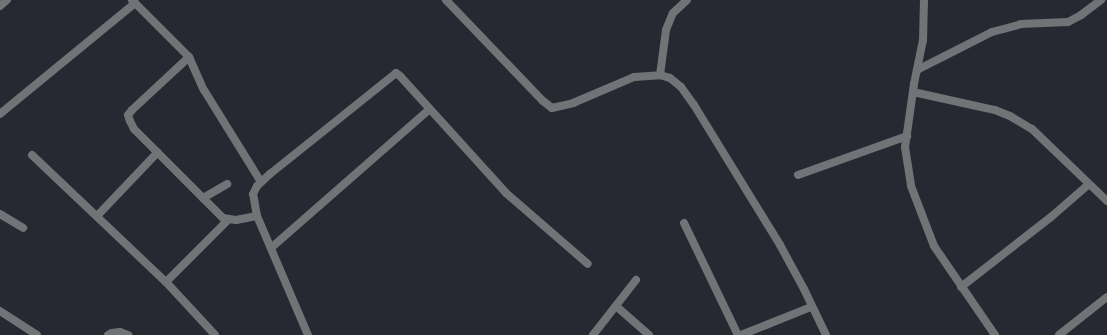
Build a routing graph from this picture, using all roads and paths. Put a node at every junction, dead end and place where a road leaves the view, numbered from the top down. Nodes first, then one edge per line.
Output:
1 (7, 0) edge
2 (446, 0) edge
3 (687, 0) edge
4 (924, 0) edge
5 (1101, 0) edge
6 (133, 1) edge
7 (0, 6) edge
8 (189, 57) junction
9 (917, 70) junction
10 (660, 75) junction
11 (913, 92) junction
12 (430, 109) junction
13 (0, 114) edge
14 (907, 136) junction
15 (158, 152) junction
16 (32, 155) dead end
17 (798, 176) dead end
18 (261, 182) junction
19 (227, 184) dead end
20 (1089, 184) junction
21 (203, 198) junction
22 (1107, 201) edge
23 (0, 214) edge
24 (97, 216) junction
25 (257, 216) junction
26 (228, 220) junction
27 (684, 223) dead end
28 (23, 228) dead end
29 (271, 248) junction
30 (588, 264) dead end
31 (636, 280) dead end
32 (166, 282) junction
33 (961, 287) junction
34 (1107, 297) edge
35 (616, 306) junction
36 (811, 307) junction
37 (0, 311) edge
38 (37, 335) edge
39 (108, 335) edge
40 (128, 335) edge
41 (215, 335) edge
42 (308, 335) edge
43 (593, 335) edge
44 (649, 335) edge
45 (739, 335) edge
46 (826, 335) edge
47 (995, 335) edge
48 (1059, 335) edge

1 - 7 street
2 - 10 street
3 - 10 street
4 - 9 street
5 - 9 street
6 - 8 street
6 - 13 street
8 - 15 street
8 - 18 street
9 - 11 street
10 - 36 street
11 - 14 street
11 - 20 street
12 - 18 street
12 - 29 street
12 - 30 street
14 - 17 street
14 - 33 street
15 - 21 street
15 - 24 street
16 - 24 street
18 - 25 street
19 - 21 street
20 - 22 street
20 - 33 street
21 - 26 street
23 - 28 street
24 - 32 street
25 - 26 street
25 - 29 street
26 - 32 street
27 - 45 street
29 - 42 street
31 - 35 street
32 - 41 street
33 - 47 street
34 - 48 street
35 - 43 street
35 - 44 street
36 - 45 street
36 - 46 street
37 - 38 street
39 - 40 street

